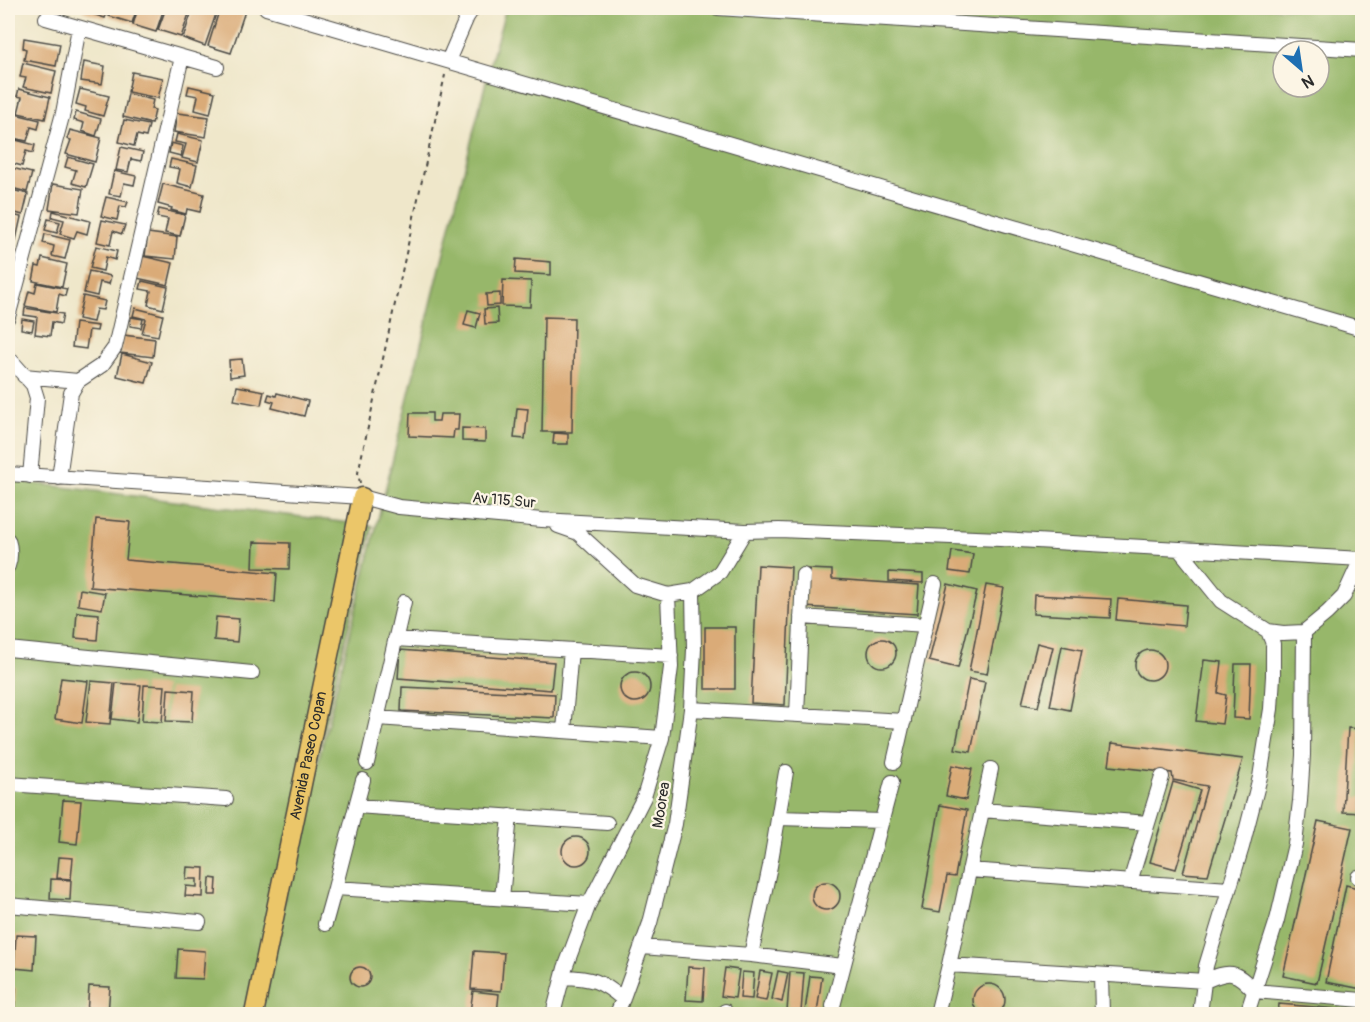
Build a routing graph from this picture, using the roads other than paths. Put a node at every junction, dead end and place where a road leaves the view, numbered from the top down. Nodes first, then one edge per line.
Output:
1 (265, 8) edge
2 (473, 8) edge
3 (718, 8) edge
4 (46, 18) dead end
5 (79, 28) junction
6 (1362, 50) edge
7 (182, 57) junction
8 (448, 61) junction
9 (217, 67) dead end
10 (8, 317) edge
11 (1362, 329) edge
12 (8, 357) edge
13 (24, 376) junction
14 (78, 381) junction
15 (8, 474) edge
16 (30, 476) junction
17 (59, 478) junction
18 (362, 497) junction
19 (542, 520) junction
20 (745, 531) junction
21 (8, 540) edge
22 (1179, 549) junction
23 (1362, 559) edge
24 (8, 566) edge
25 (802, 575) dead end
26 (936, 584) dead end
27 (693, 591) junction
28 (668, 595) junction
29 (404, 602) dead end
30 (801, 617) junction
31 (926, 625) junction
32 (1268, 631) junction
33 (1304, 632) junction
34 (396, 639) junction
35 (8, 649) edge
36 (694, 649) junction
37 (571, 650) junction
38 (670, 651) junction
39 (252, 673) dead end
40 (691, 710) junction
41 (797, 715) junction
42 (377, 718) junction
43 (904, 721) junction
44 (564, 730) junction
45 (662, 738) junction
46 (894, 762) dead end
47 (367, 763) dead end
48 (991, 768) dead end
49 (786, 772) dead end
50 (1162, 777) dead end
51 (363, 780) dead end
52 (892, 782) dead end
53 (8, 784) edge
54 (226, 799) dead end
55 (356, 806) junction
56 (982, 810) junction
57 (510, 816) junction
58 (778, 818) junction
59 (882, 821) junction
60 (607, 823) dead end
61 (1148, 823) junction
62 (969, 870) junction
63 (1130, 882) junction
64 (335, 888) junction
65 (1229, 889) junction
66 (502, 897) junction
67 (589, 904) junction
68 (8, 905) edge
69 (199, 922) dead end
70 (325, 924) dead end
71 (641, 947) junction
72 (751, 955) junction
73 (949, 965) junction
74 (843, 966) junction
75 (1101, 975) junction
76 (563, 977) junction
77 (1205, 981) junction
78 (1254, 991) junction
79 (623, 999) junction
80 (1362, 1000) edge
81 (833, 1006) dead end
82 (1201, 1008) edge
83 (1246, 1013) edge
84 (254, 1014) edge
85 (554, 1014) edge
86 (616, 1014) edge
87 (937, 1014) edge
88 (1102, 1014) edge
89 (1210, 1014) edge

1 - 8 street
2 - 8 street
3 - 6 street
4 - 5 street
5 - 7 street
5 - 10 street
7 - 9 street
7 - 14 street
8 - 11 street
12 - 13 street
13 - 14 street
13 - 16 street
14 - 17 street
15 - 16 street, Av 115 Sur
16 - 17 street, Av 115 Sur
17 - 18 street, Av 115 Sur
18 - 19 street, Av 115 Sur
18 - 84 main road, Avenida Paseo Copan
19 - 20 street, Av 115 Sur
19 - 28 street
20 - 22 street, Av 115 Sur
20 - 27 street
21 - 24 street
22 - 23 street, Av 115 Sur
22 - 32 street
23 - 33 street
25 - 30 street
26 - 31 street
27 - 28 street
27 - 36 street, Moorea
28 - 38 street
29 - 34 street
30 - 31 street
30 - 41 street
31 - 43 street
32 - 33 street
32 - 65 street
33 - 78 street
34 - 37 street
34 - 42 street
35 - 39 street
36 - 38 street
36 - 40 street, Moorea
37 - 38 street
37 - 44 street
38 - 45 street
40 - 41 street
40 - 71 street, Moorea
41 - 43 street
42 - 44 street
42 - 47 street
43 - 46 street
44 - 45 street
45 - 67 street
48 - 56 street
49 - 58 street
50 - 61 street
51 - 55 street
52 - 59 street
53 - 54 street
55 - 57 street
55 - 64 street
56 - 61 street
56 - 62 street
57 - 60 street
57 - 66 street
58 - 59 street
58 - 72 street
59 - 74 street
61 - 63 street
62 - 63 street
62 - 73 street
63 - 65 street
64 - 66 street
64 - 70 street
65 - 77 street
66 - 67 street
67 - 76 street
68 - 69 street
71 - 72 street
71 - 79 street, Moorea
72 - 74 street
73 - 75 street
73 - 87 street
74 - 81 street
75 - 77 street
75 - 88 street
76 - 79 street
76 - 85 street
77 - 78 street
77 - 82 street
78 - 80 street
78 - 83 street
79 - 86 street, Moorea
82 - 89 street

